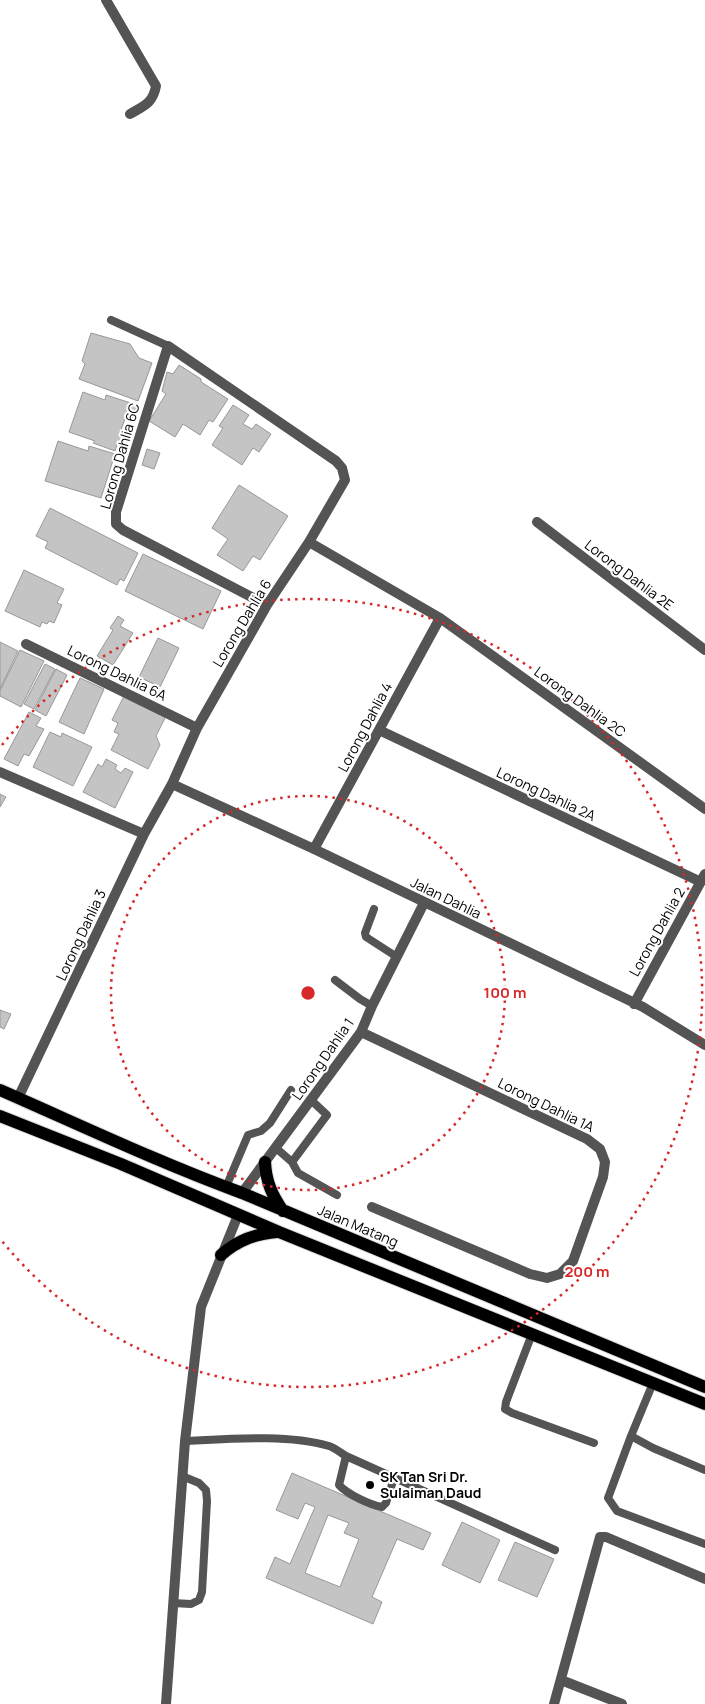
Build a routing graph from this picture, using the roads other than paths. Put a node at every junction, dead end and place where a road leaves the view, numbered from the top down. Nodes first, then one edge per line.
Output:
1 (106, 0) edge
2 (130, 114) dead end
3 (112, 320) dead end
4 (168, 346) junction
5 (537, 522) dead end
6 (309, 542) junction
7 (267, 605) junction
8 (440, 618) junction
9 (26, 644) dead end
10 (705, 650) edge
11 (197, 728) junction
12 (379, 730) junction
13 (0, 772) edge
14 (172, 784) junction
15 (705, 809) edge
16 (144, 834) junction
17 (314, 850) junction
18 (703, 878) edge
19 (424, 903) junction
20 (374, 908) dead end
21 (397, 957) junction
22 (335, 980) dead end
23 (634, 1004) junction
24 (372, 1006) junction
25 (361, 1032) junction
26 (705, 1045) edge
27 (0, 1090) edge
28 (291, 1090) dead end
29 (18, 1098) junction
30 (311, 1100) junction
31 (0, 1116) edge
32 (276, 1148) junction
33 (266, 1162) junction
34 (292, 1162) junction
35 (209, 1181) junction
36 (226, 1187) junction
37 (242, 1193) junction
38 (336, 1195) dead end
39 (372, 1207) dead end
40 (283, 1211) junction
41 (238, 1215) junction
42 (279, 1232) junction
43 (221, 1255) junction
44 (532, 1334) junction
45 (654, 1383) junction
46 (705, 1387) edge
47 (705, 1404) edge
48 (631, 1436) junction
49 (185, 1441) junction
50 (594, 1443) dead end
51 (346, 1456) junction
52 (705, 1470) edge
53 (182, 1476) junction
54 (394, 1478) junction
55 (705, 1544) edge
56 (555, 1550) dead end
57 (705, 1579) edge
58 (173, 1603) junction
59 (561, 1680) junction
60 (166, 1704) edge
61 (554, 1704) edge
62 (622, 1704) edge

1 - 2 street
3 - 4 lane
4 - 6 street, Lorong Dahlia 6
4 - 7 street, Lorong Dahlia 6C
5 - 10 street, Lorong Dahlia 2E
6 - 7 street, Lorong Dahlia 6
6 - 8 street, Lorong Dahlia 2C
7 - 11 street, Lorong Dahlia 6
8 - 12 street, Lorong Dahlia 4
8 - 15 street, Lorong Dahlia 2C
9 - 11 street, Lorong Dahlia 6A
11 - 14 street, Lorong Dahlia 6
12 - 17 street, Lorong Dahlia 4
12 - 18 street, Lorong Dahlia 2A
13 - 16 street
14 - 16 street, Lorong Dahlia 3
14 - 17 street, Jalan Dahlia
16 - 29 street, Lorong Dahlia 3
17 - 19 street, Jalan Dahlia
18 - 23 street, Lorong Dahlia 2
19 - 21 street, Lorong Dahlia 1
19 - 23 street, Jalan Dahlia
20 - 21 lane
21 - 24 street, Lorong Dahlia 1
22 - 24 lane
23 - 26 street, Jalan Dahlia
24 - 25 street, Lorong Dahlia 1
25 - 30 street, Lorong Dahlia 1
25 - 39 street, Lorong Dahlia 1A
27 - 29 main road, Jalan Matang
28 - 36 lane
29 - 35 main road, Jalan Matang
30 - 32 street, Lorong Dahlia 1
30 - 34 lane
31 - 41 main road
32 - 33 street, Lorong Dahlia 1
32 - 34 lane
33 - 37 street, Lorong Dahlia 1
33 - 40 main road
34 - 38 lane
35 - 36 main road, Jalan Matang
35 - 41 main road
36 - 37 main road, Jalan Matang
37 - 40 main road, Jalan Matang
40 - 46 main road, Jalan Matang
41 - 42 main road
41 - 43 street
42 - 43 main road
42 - 44 main road
43 - 49 street
44 - 45 main road
44 - 50 lane
45 - 47 main road
45 - 48 lane
48 - 52 lane
48 - 55 lane
49 - 51 lane
49 - 53 street
51 - 54 lane
51 - 54 lane
53 - 58 street
53 - 58 lane
54 - 56 lane
57 - 59 street
58 - 60 street
59 - 61 street
59 - 62 street

